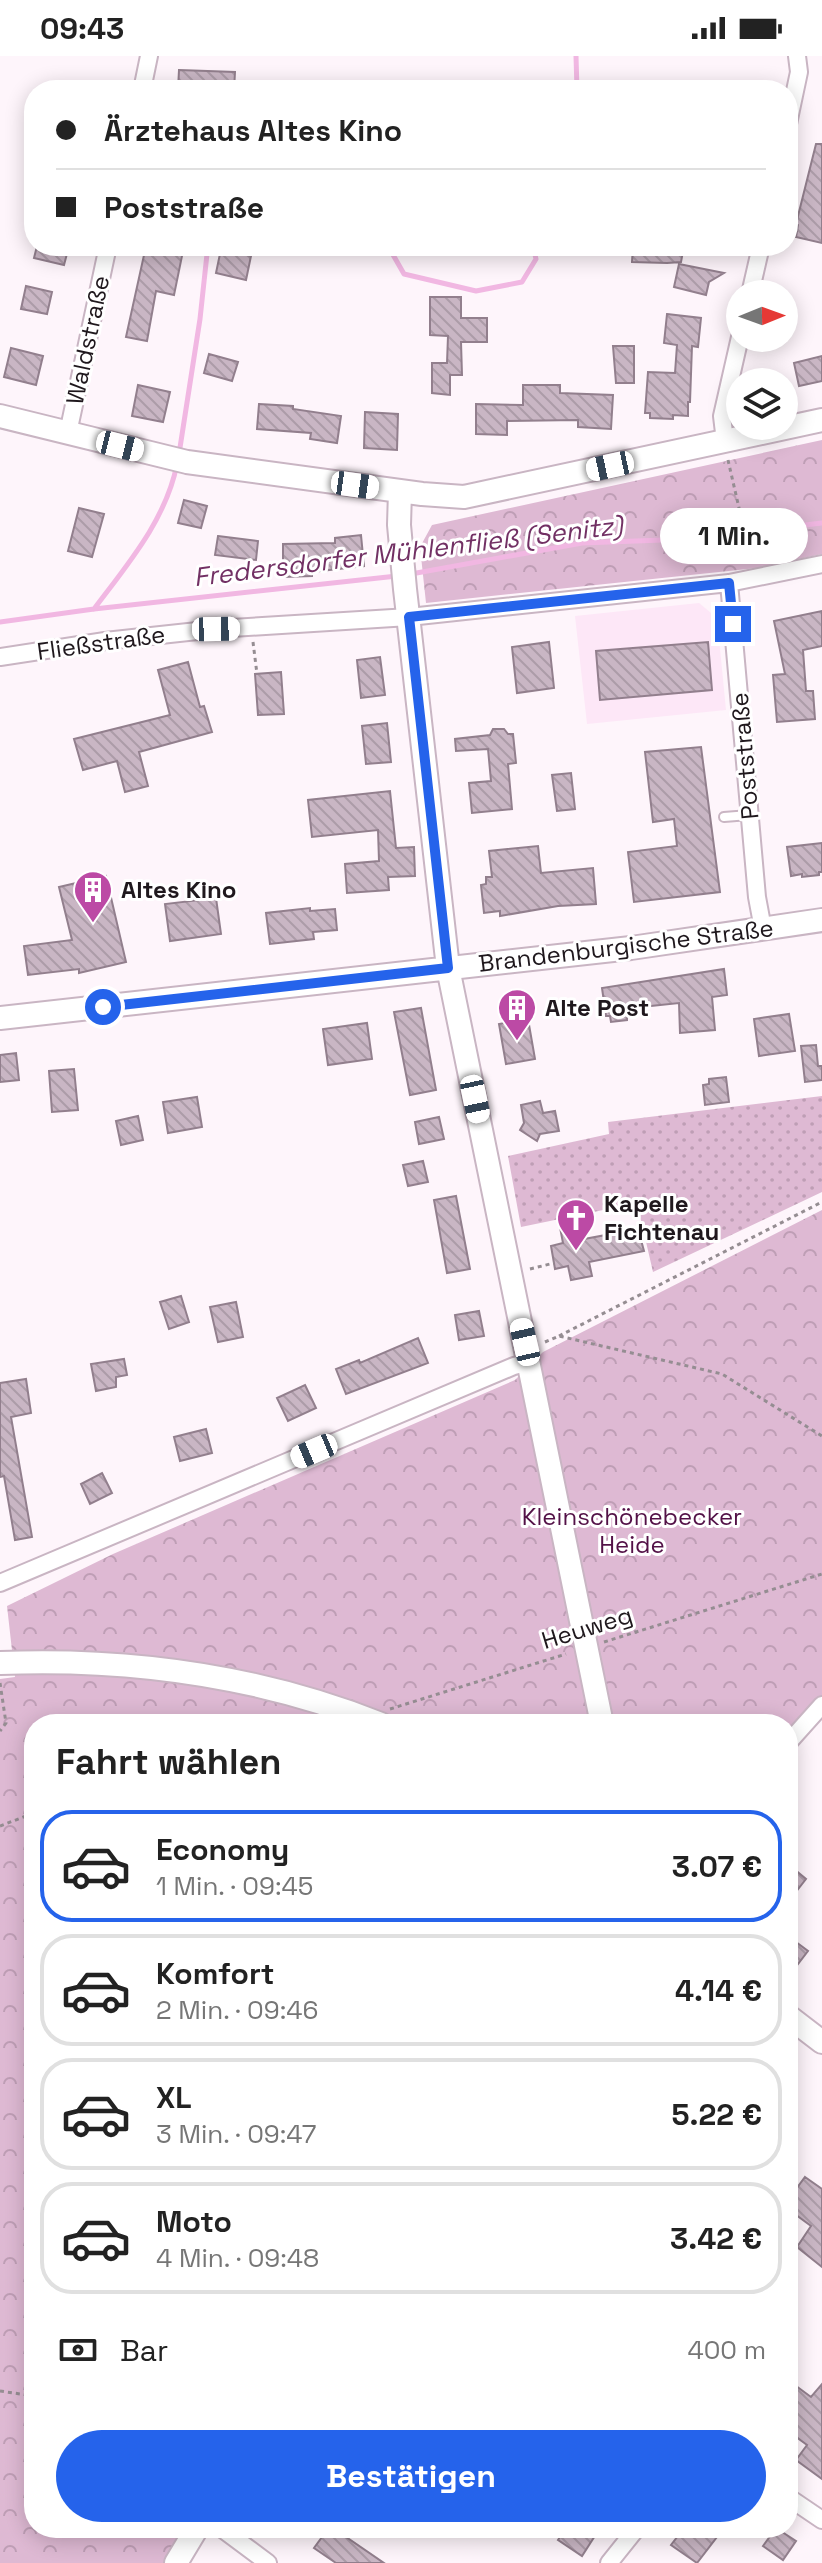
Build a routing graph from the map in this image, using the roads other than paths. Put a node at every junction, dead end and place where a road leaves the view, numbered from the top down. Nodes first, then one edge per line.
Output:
1 (149, 56) edge
2 (797, 56) edge
3 (144, 80) edge
4 (797, 80) edge
5 (106, 256) edge
6 (759, 256) edge
7 (753, 280) edge
8 (737, 352) edge
9 (0, 416) edge
10 (822, 420) edge
11 (68, 433) junction
12 (726, 450) junction
13 (400, 491) junction
14 (822, 564) edge
15 (729, 583) junction
16 (409, 617) junction
17 (0, 657) edge
18 (750, 815) junction
19 (724, 817) dead end
20 (822, 920) edge
21 (763, 929) junction
22 (448, 968) junction
23 (0, 1018) edge
24 (528, 1356) junction
25 (0, 1583) edge
26 (0, 1663) edge
27 (822, 1705) edge
28 (355, 1714) edge
29 (600, 1714) edge
30 (798, 1732) edge
31 (798, 2024) edge
32 (822, 2042) edge
33 (798, 2504) edge
34 (822, 2520) edge
35 (191, 2538) edge
36 (234, 2538) edge
37 (629, 2538) edge
38 (176, 2563) edge
39 (268, 2563) edge
40 (609, 2563) edge

1 - 3 street
2 - 4 street
5 - 11 street, Waldstraße
6 - 7 street
8 - 12 street
9 - 11 street
10 - 12 street
11 - 13 street
12 - 13 street
13 - 16 street
14 - 15 street, Fließstraße
15 - 16 street, Fließstraße
15 - 18 street, Poststraße
16 - 17 street, Fließstraße
16 - 22 street
18 - 19 lane
18 - 21 street, Poststraße
20 - 21 street, Brandenburgische Straße
21 - 22 street, Brandenburgische Straße
22 - 23 street, Brandenburgische Straße
22 - 24 street
24 - 25 street
24 - 29 street
26 - 28 street
27 - 30 street
31 - 32 street
33 - 34 street
35 - 38 street
36 - 39 street
37 - 40 street

